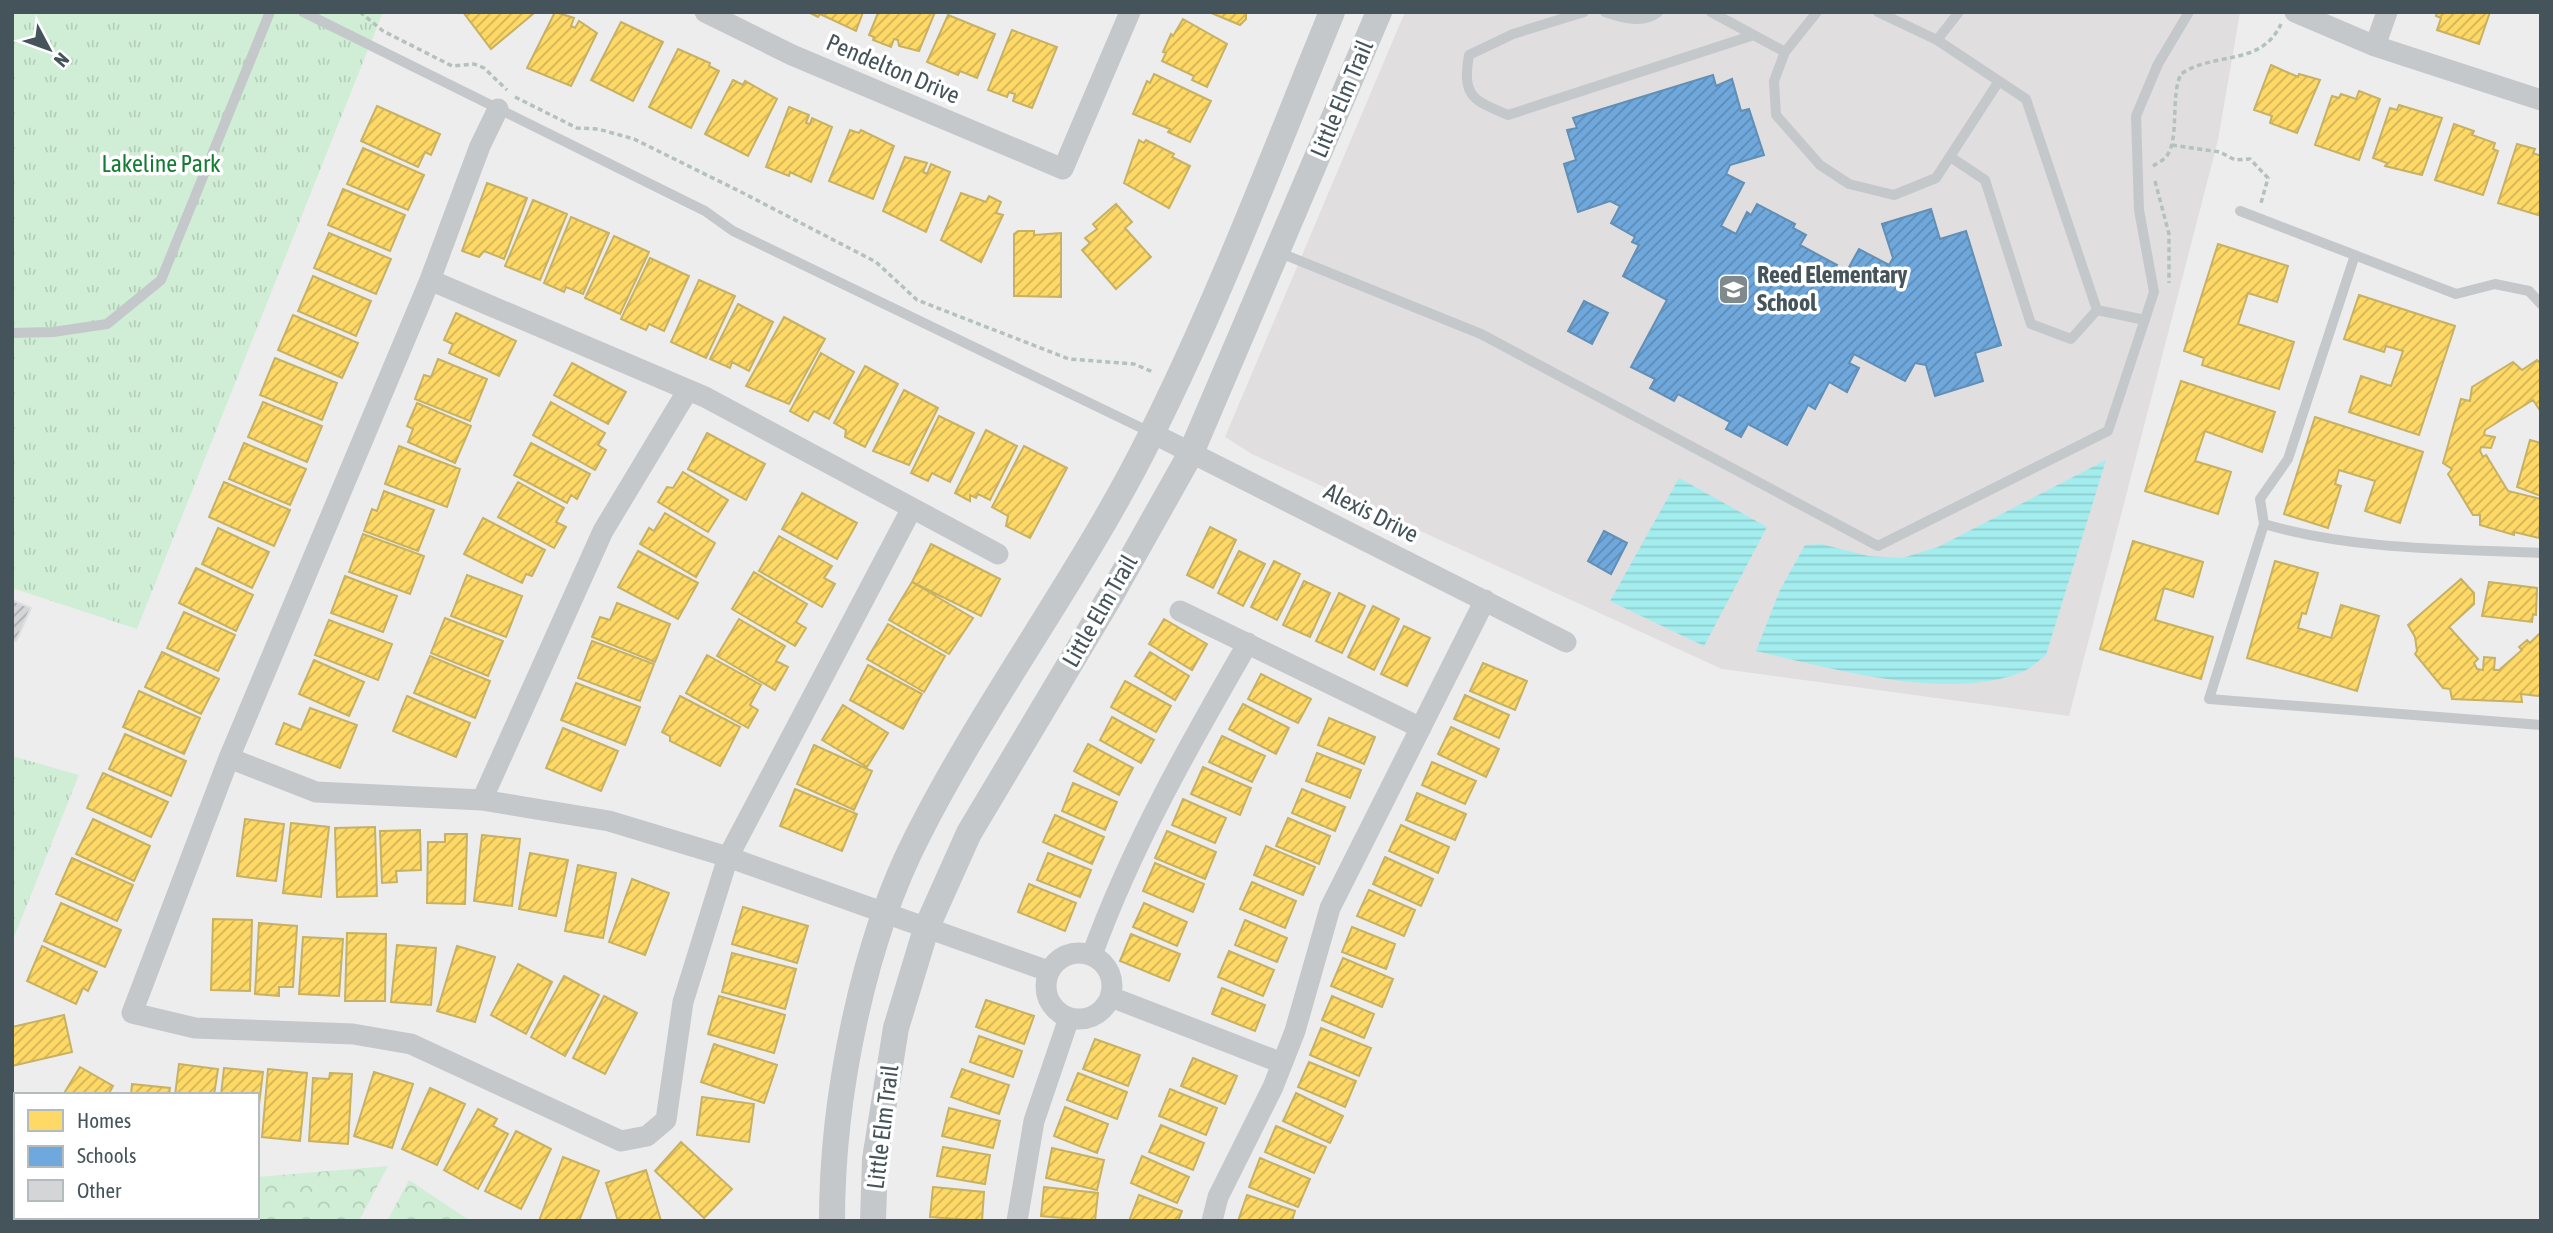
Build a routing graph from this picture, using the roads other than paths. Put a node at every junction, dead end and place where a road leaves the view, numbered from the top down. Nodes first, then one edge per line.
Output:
1 (270, 12) edge
2 (303, 12) edge
3 (705, 12) edge
4 (1130, 12) edge
5 (1332, 12) edge
6 (1379, 12) edge
7 (1584, 12) edge
8 (1605, 12) edge
9 (1658, 12) edge
10 (1712, 12) edge
11 (1816, 12) edge
12 (1878, 12) edge
13 (1959, 12) edge
14 (2189, 12) edge
15 (2387, 12) edge
16 (2288, 17) edge
17 (1754, 35) junction
18 (1937, 40) junction
19 (2375, 46) junction
20 (1785, 52) junction
21 (1999, 81) junction
22 (2541, 100) edge
23 (498, 109) junction
24 (1952, 158) junction
25 (2240, 211) dead end
26 (1278, 252) junction
27 (2355, 255) junction
28 (430, 280) junction
29 (2541, 304) edge
30 (2097, 310) junction
31 (2145, 320) junction
32 (12, 333) edge
33 (688, 390) junction
34 (1152, 433) junction
35 (1191, 453) junction
36 (912, 508) junction
37 (2264, 524) junction
38 (2541, 553) edge
39 (998, 554) dead end
40 (1485, 600) junction
41 (1180, 611) dead end
42 (1566, 642) dead end
43 (1248, 643) junction
44 (2541, 725) edge
45 (1421, 728) junction
46 (229, 758) junction
47 (482, 800) junction
48 (727, 857) junction
49 (886, 913) junction
50 (926, 929) junction
51 (1091, 955) junction
52 (1048, 971) junction
53 (1111, 997) junction
54 (1069, 1018) junction
55 (1282, 1063) junction
56 (832, 1221) edge
57 (873, 1221) edge
58 (1017, 1221) edge
59 (1212, 1221) edge

1 - 32 lane
2 - 23 lane
3 - 4 street, Pendelton Drive
5 - 34 street, Little Elm Trail
6 - 26 street, Little Elm Trail
7 - 17 lane
8 - 9 lane
10 - 17 lane
11 - 20 lane
12 - 18 lane
13 - 18 lane
14 - 31 lane
15 - 19 street
16 - 19 street
17 - 20 lane
18 - 21 lane
19 - 22 street
20 - 24 lane
21 - 24 lane
21 - 30 lane
23 - 28 street
23 - 34 lane
24 - 30 lane
25 - 27 lane
26 - 31 lane
26 - 35 street, Little Elm Trail
27 - 29 lane
27 - 37 lane
28 - 33 street
28 - 46 street
30 - 31 lane
33 - 36 street
33 - 47 street
34 - 35 street, Alexis Drive
34 - 49 street, Little Elm Trail
35 - 40 street, Alexis Drive
35 - 50 street, Little Elm Trail
36 - 39 street
36 - 48 street
37 - 38 lane
37 - 44 lane
40 - 42 street, Alexis Drive
40 - 45 street
41 - 43 street
43 - 45 street
43 - 51 street
45 - 55 street
46 - 47 street
46 - 48 street
47 - 48 street
48 - 49 street
49 - 50 street
49 - 56 street, Little Elm Trail
50 - 52 street
50 - 57 street, Little Elm Trail
51 - 52 street
51 - 53 street
52 - 54 street
53 - 54 street
53 - 55 street
54 - 58 street
55 - 59 street

